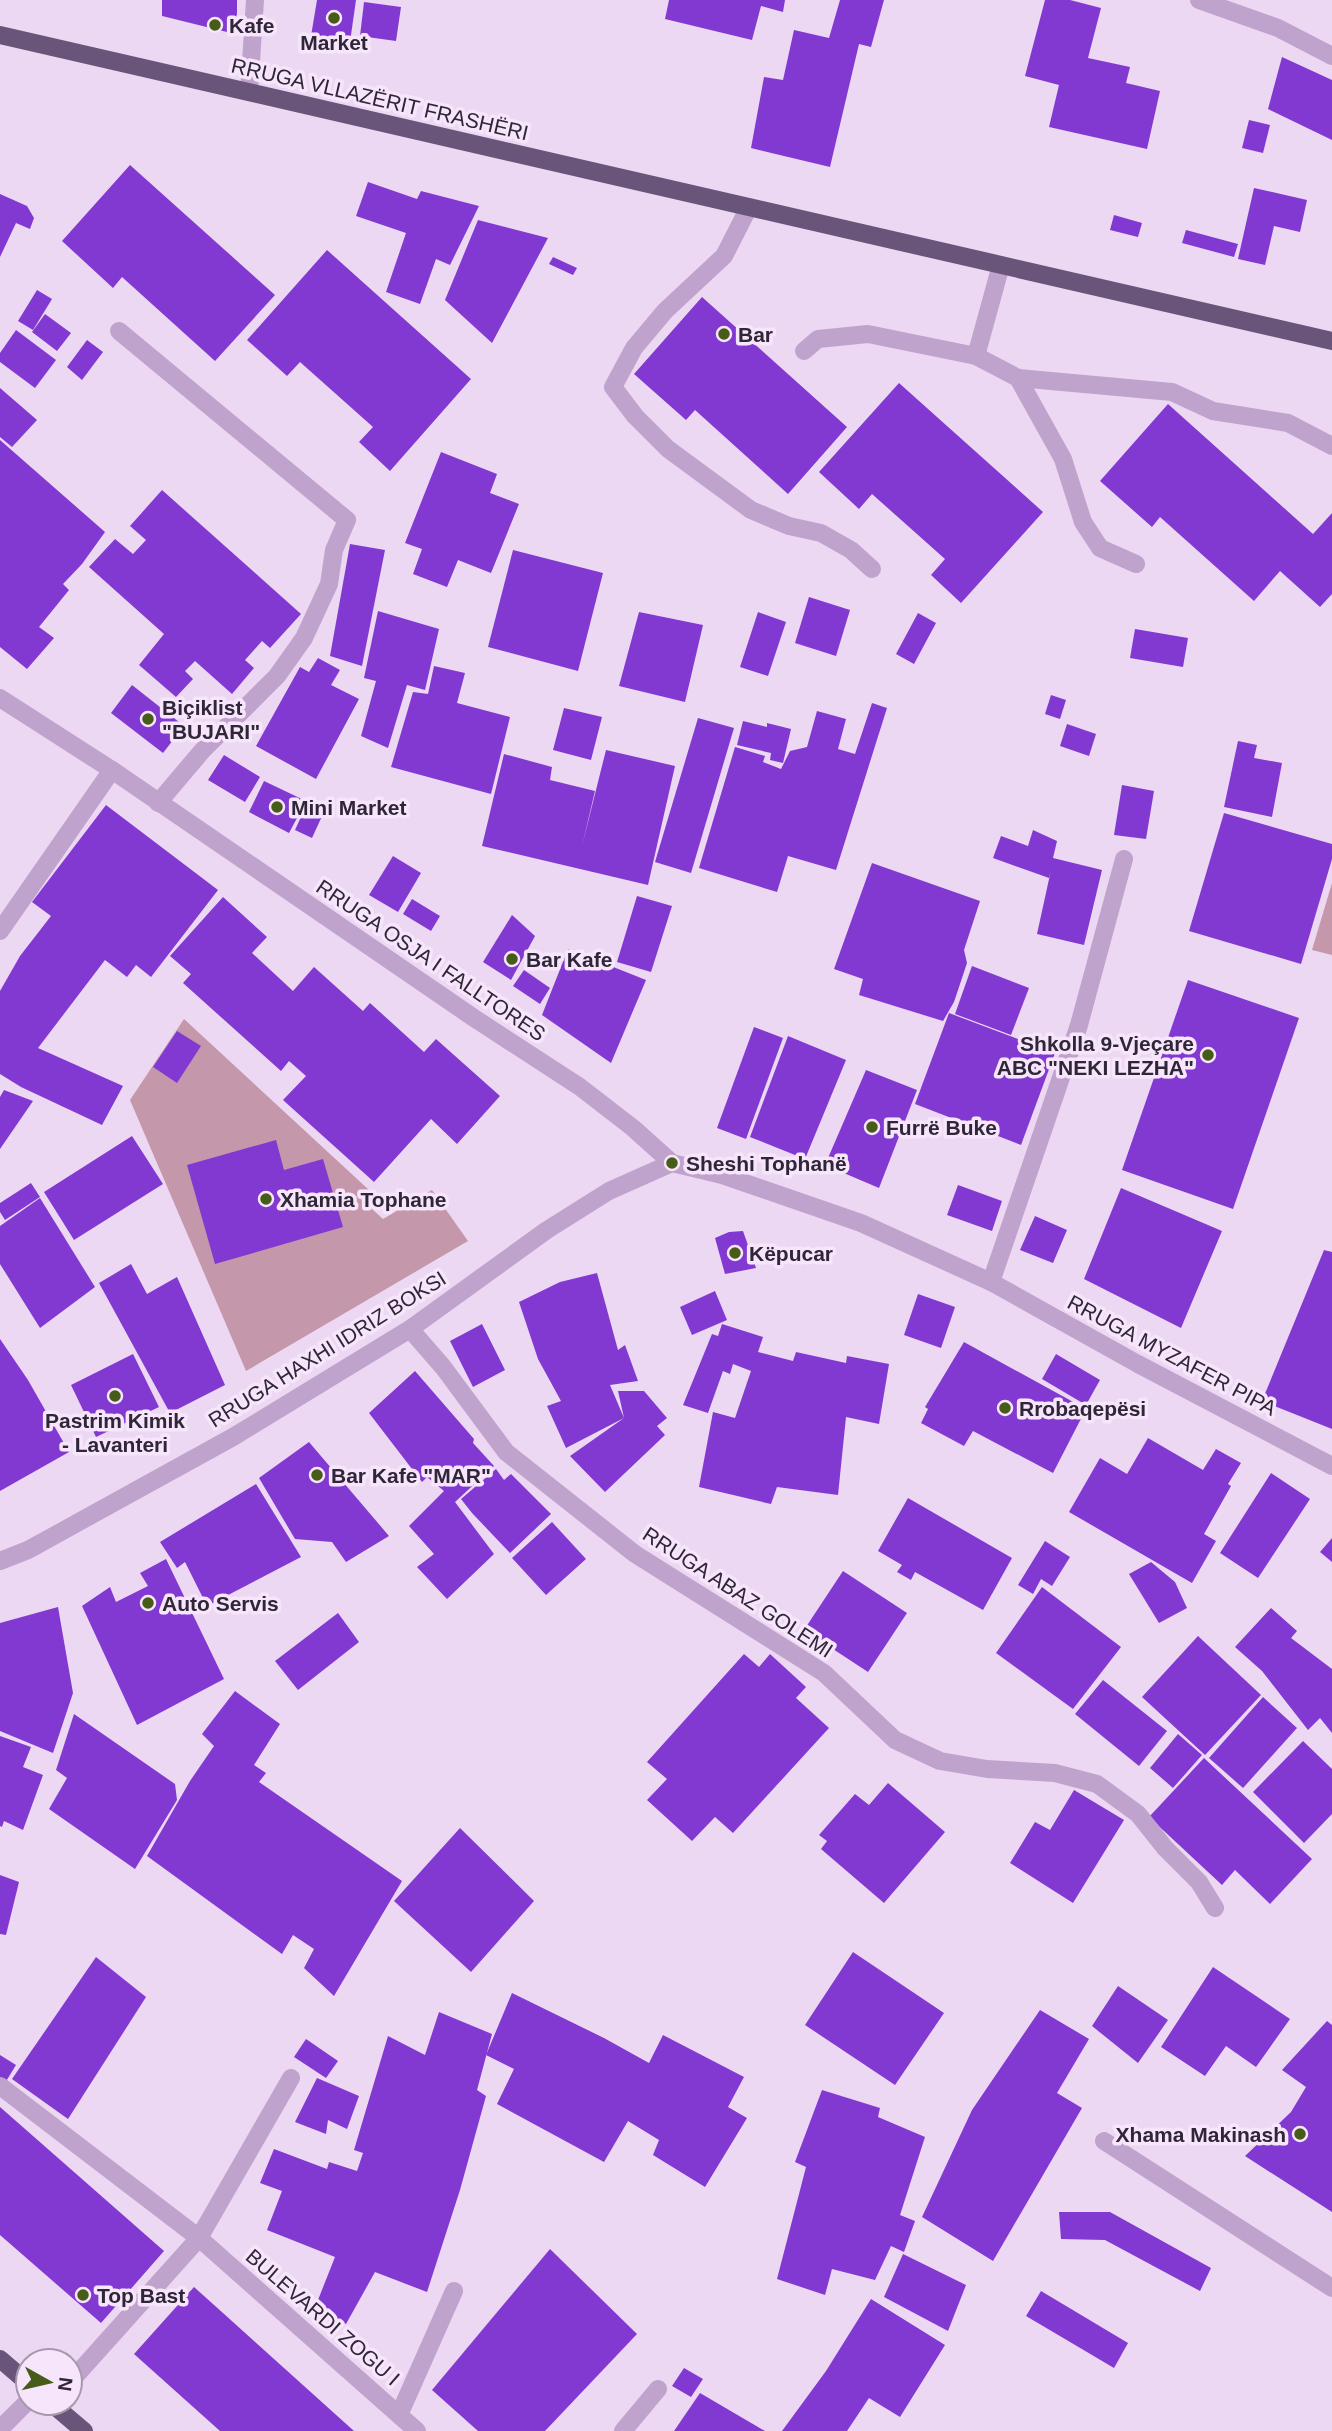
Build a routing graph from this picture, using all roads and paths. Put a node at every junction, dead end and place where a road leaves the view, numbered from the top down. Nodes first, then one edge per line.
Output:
1 (255, 0) edge
2 (1199, 0) edge
3 (0, 35) edge
4 (1332, 56) edge
5 (249, 92) junction
6 (749, 207) junction
7 (1001, 265) junction
8 (119, 331) dead end
9 (1332, 341) edge
10 (804, 351) dead end
11 (976, 356) junction
12 (1018, 378) junction
13 (1332, 446) edge
14 (1136, 564) dead end
15 (872, 569) dead end
16 (0, 698) edge
17 (112, 770) junction
18 (158, 803) junction
19 (1124, 859) dead end
20 (0, 931) edge
21 (672, 1163) junction
22 (991, 1282) junction
23 (410, 1328) junction
24 (1332, 1466) edge
25 (0, 1562) edge
26 (1215, 1908) dead end
27 (290, 2078) dead end
28 (0, 2086) edge
29 (1104, 2141) dead end
30 (199, 2238) junction
31 (1332, 2288) edge
32 (454, 2291) dead end
33 (0, 2359) edge
34 (84, 2366) edge
35 (14, 2371) edge
36 (658, 2389) dead end
37 (14, 2415) edge
38 (399, 2415) junction
39 (68, 2417) edge
40 (0, 2429) edge
41 (84, 2431) edge
42 (417, 2431) edge
43 (623, 2431) edge

1 - 5 street
2 - 4 street
3 - 5 main road, RRUGA VLLAZËRIT FRASHËRI
5 - 6 main road, RRUGA VLLAZËRIT FRASHËRI
6 - 7 main road, RRUGA VLLAZËRIT FRASHËRI
6 - 15 street
7 - 9 main road, RRUGA VLLAZËRIT FRASHËRI
7 - 11 street
8 - 18 street
10 - 11 street
11 - 12 street
12 - 13 street
12 - 14 street
16 - 17 street, RRUGA OSJA I FALLTORES
17 - 18 street, RRUGA OSJA I FALLTORES
17 - 20 street
18 - 21 street, RRUGA OSJA I FALLTORES
19 - 22 street
21 - 22 street, RRUGA MYZAFER PIPA
21 - 23 street, RRUGA HAXHI IDRIZ BOKSI
22 - 24 street, RRUGA MYZAFER PIPA
23 - 25 street, RRUGA HAXHI IDRIZ BOKSI
23 - 26 street, RRUGA ABAZ GOLEMI
27 - 30 street
28 - 30 street, BULEVARDI ZOGU I
29 - 31 street
30 - 34 street
30 - 38 street, BULEVARDI ZOGU I
32 - 38 street
33 - 35 main road
36 - 43 street
37 - 40 street
38 - 42 street, BULEVARDI ZOGU I
39 - 41 main road

